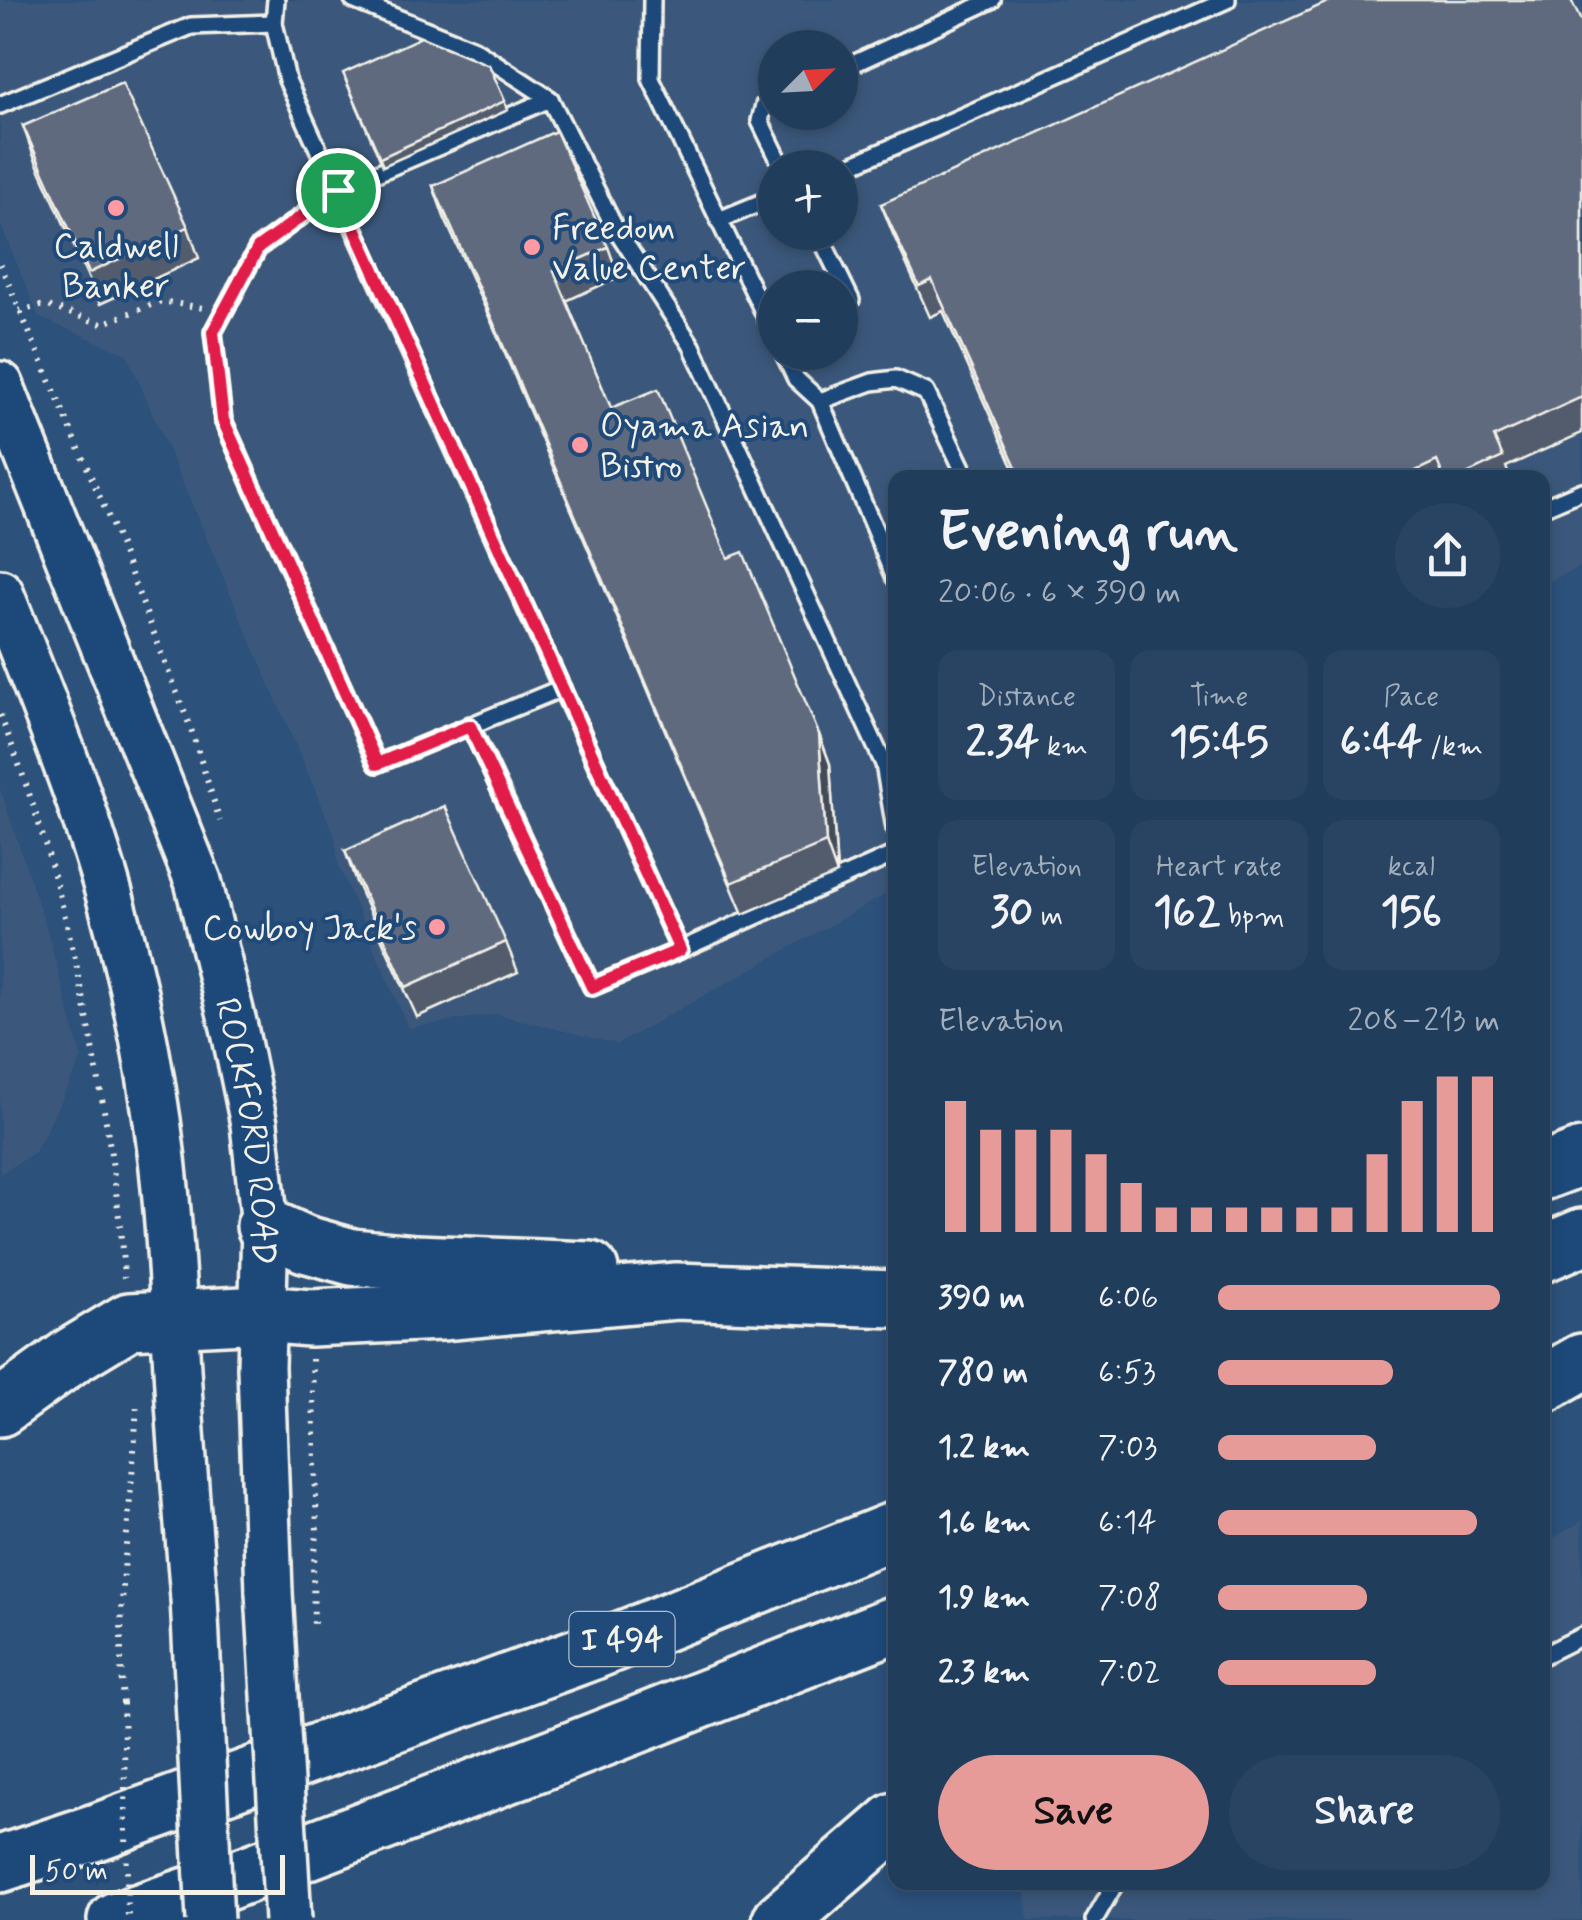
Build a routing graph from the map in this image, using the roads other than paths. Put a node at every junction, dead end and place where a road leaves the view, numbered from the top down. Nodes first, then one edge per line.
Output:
1 (276, 0) edge
2 (353, 0) edge
3 (652, 0) edge
4 (992, 0) edge
5 (1227, 0) edge
6 (274, 23) junction
7 (858, 62) edge
8 (550, 99) junction
9 (0, 105) edge
10 (858, 162) edge
11 (338, 190) junction
12 (758, 204) edge
13 (719, 220) junction
14 (758, 301) edge
15 (792, 370) edge
16 (0, 386) edge
17 (820, 401) junction
18 (963, 470) edge
19 (1582, 490) edge
20 (1550, 504) edge
21 (888, 561) edge
22 (0, 592) edge
23 (562, 688) junction
24 (470, 726) junction
25 (888, 787) edge
26 (888, 857) edge
27 (680, 950) junction
28 (1582, 1157) edge
29 (1550, 1169) edge
30 (265, 1226) junction
31 (1582, 1237) edge
32 (1550, 1251) edge
33 (676, 1291) junction
34 (888, 1300) edge
35 (262, 1314) junction
36 (174, 1318) junction
37 (1582, 1337) edge
38 (1550, 1351) edge
39 (1582, 1362) edge
40 (1550, 1380) edge
41 (0, 1408) edge
42 (888, 1533) edge
43 (888, 1627) edge
44 (1582, 1636) edge
45 (1550, 1652) edge
46 (888, 1827) edge
47 (0, 1864) edge
48 (1111, 1890) edge
49 (116, 1920) edge
50 (210, 1920) edge
51 (288, 1920) edge
52 (781, 1920) edge
53 (1094, 1920) edge

1 - 6 lane
2 - 8 lane
3 - 13 lane
4 - 7 lane
5 - 10 lane
6 - 9 lane
6 - 11 lane
8 - 11 lane
8 - 25 lane
11 - 23 lane
11 - 24 lane
12 - 13 lane
13 - 14 lane
15 - 17 lane
16 - 30 main road, ROCKFORD ROAD
17 - 18 lane
17 - 21 lane
19 - 20 lane
22 - 36 main road
23 - 24 lane
23 - 27 lane
24 - 27 lane
26 - 27 lane
28 - 29 highway
30 - 33 highway
30 - 35 main road, ROCKFORD ROAD
31 - 32 highway
33 - 34 highway
33 - 35 highway
35 - 36 highway
35 - 51 main road, ROCKFORD ROAD, bridge
36 - 41 highway
36 - 50 main road, bridge
37 - 38 highway
39 - 40 highway
42 - 47 highway, I 494
43 - 49 highway, I 494
44 - 45 lane
46 - 52 highway
48 - 53 lane

